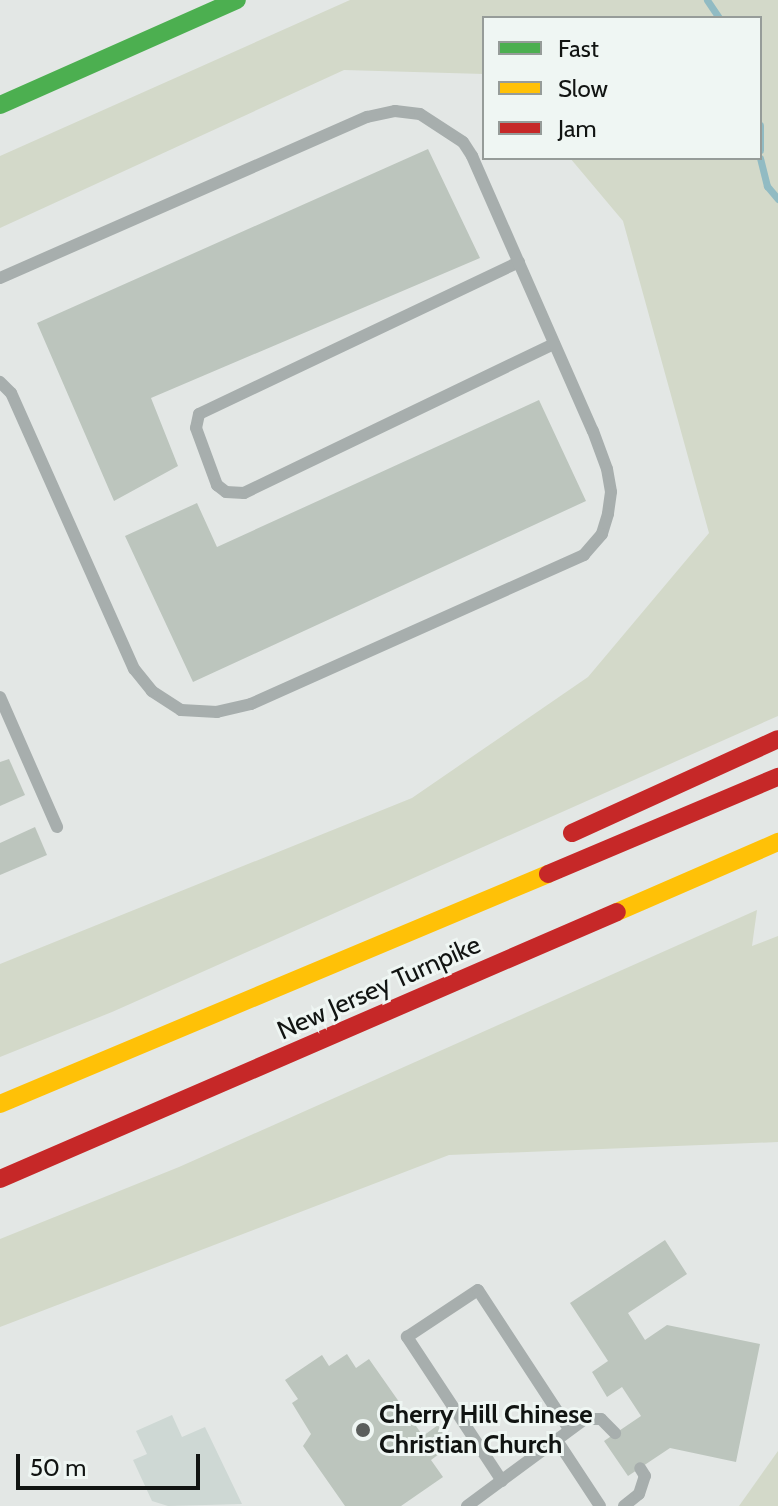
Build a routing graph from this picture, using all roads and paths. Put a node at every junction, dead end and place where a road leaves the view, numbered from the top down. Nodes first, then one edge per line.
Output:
1 (237, 0) edge
2 (0, 105) edge
3 (519, 262) junction
4 (0, 278) edge
5 (554, 344) junction
6 (0, 382) edge
7 (0, 697) edge
8 (778, 739) edge
9 (778, 777) edge
10 (57, 827) dead end
11 (554, 841) dead end
12 (778, 842) edge
13 (397, 915) dead end
14 (344, 957) junction
15 (0, 1104) edge
16 (0, 1179) edge
17 (569, 1429) junction
18 (615, 1433) dead end
19 (556, 1439) junction
20 (640, 1468) dead end
21 (502, 1481) junction
22 (467, 1506) edge
23 (600, 1506) edge
24 (624, 1506) edge

1 - 2 highway
3 - 4 lane
3 - 5 lane
3 - 5 lane
5 - 6 lane
7 - 10 lane
8 - 11 highway
9 - 14 highway, New Jersey Turnpike
12 - 16 highway, New Jersey Turnpike
13 - 14 highway
14 - 15 highway, New Jersey Turnpike
17 - 18 lane
17 - 19 lane
17 - 21 lane
19 - 21 lane
19 - 23 lane
20 - 24 lane
21 - 22 lane

